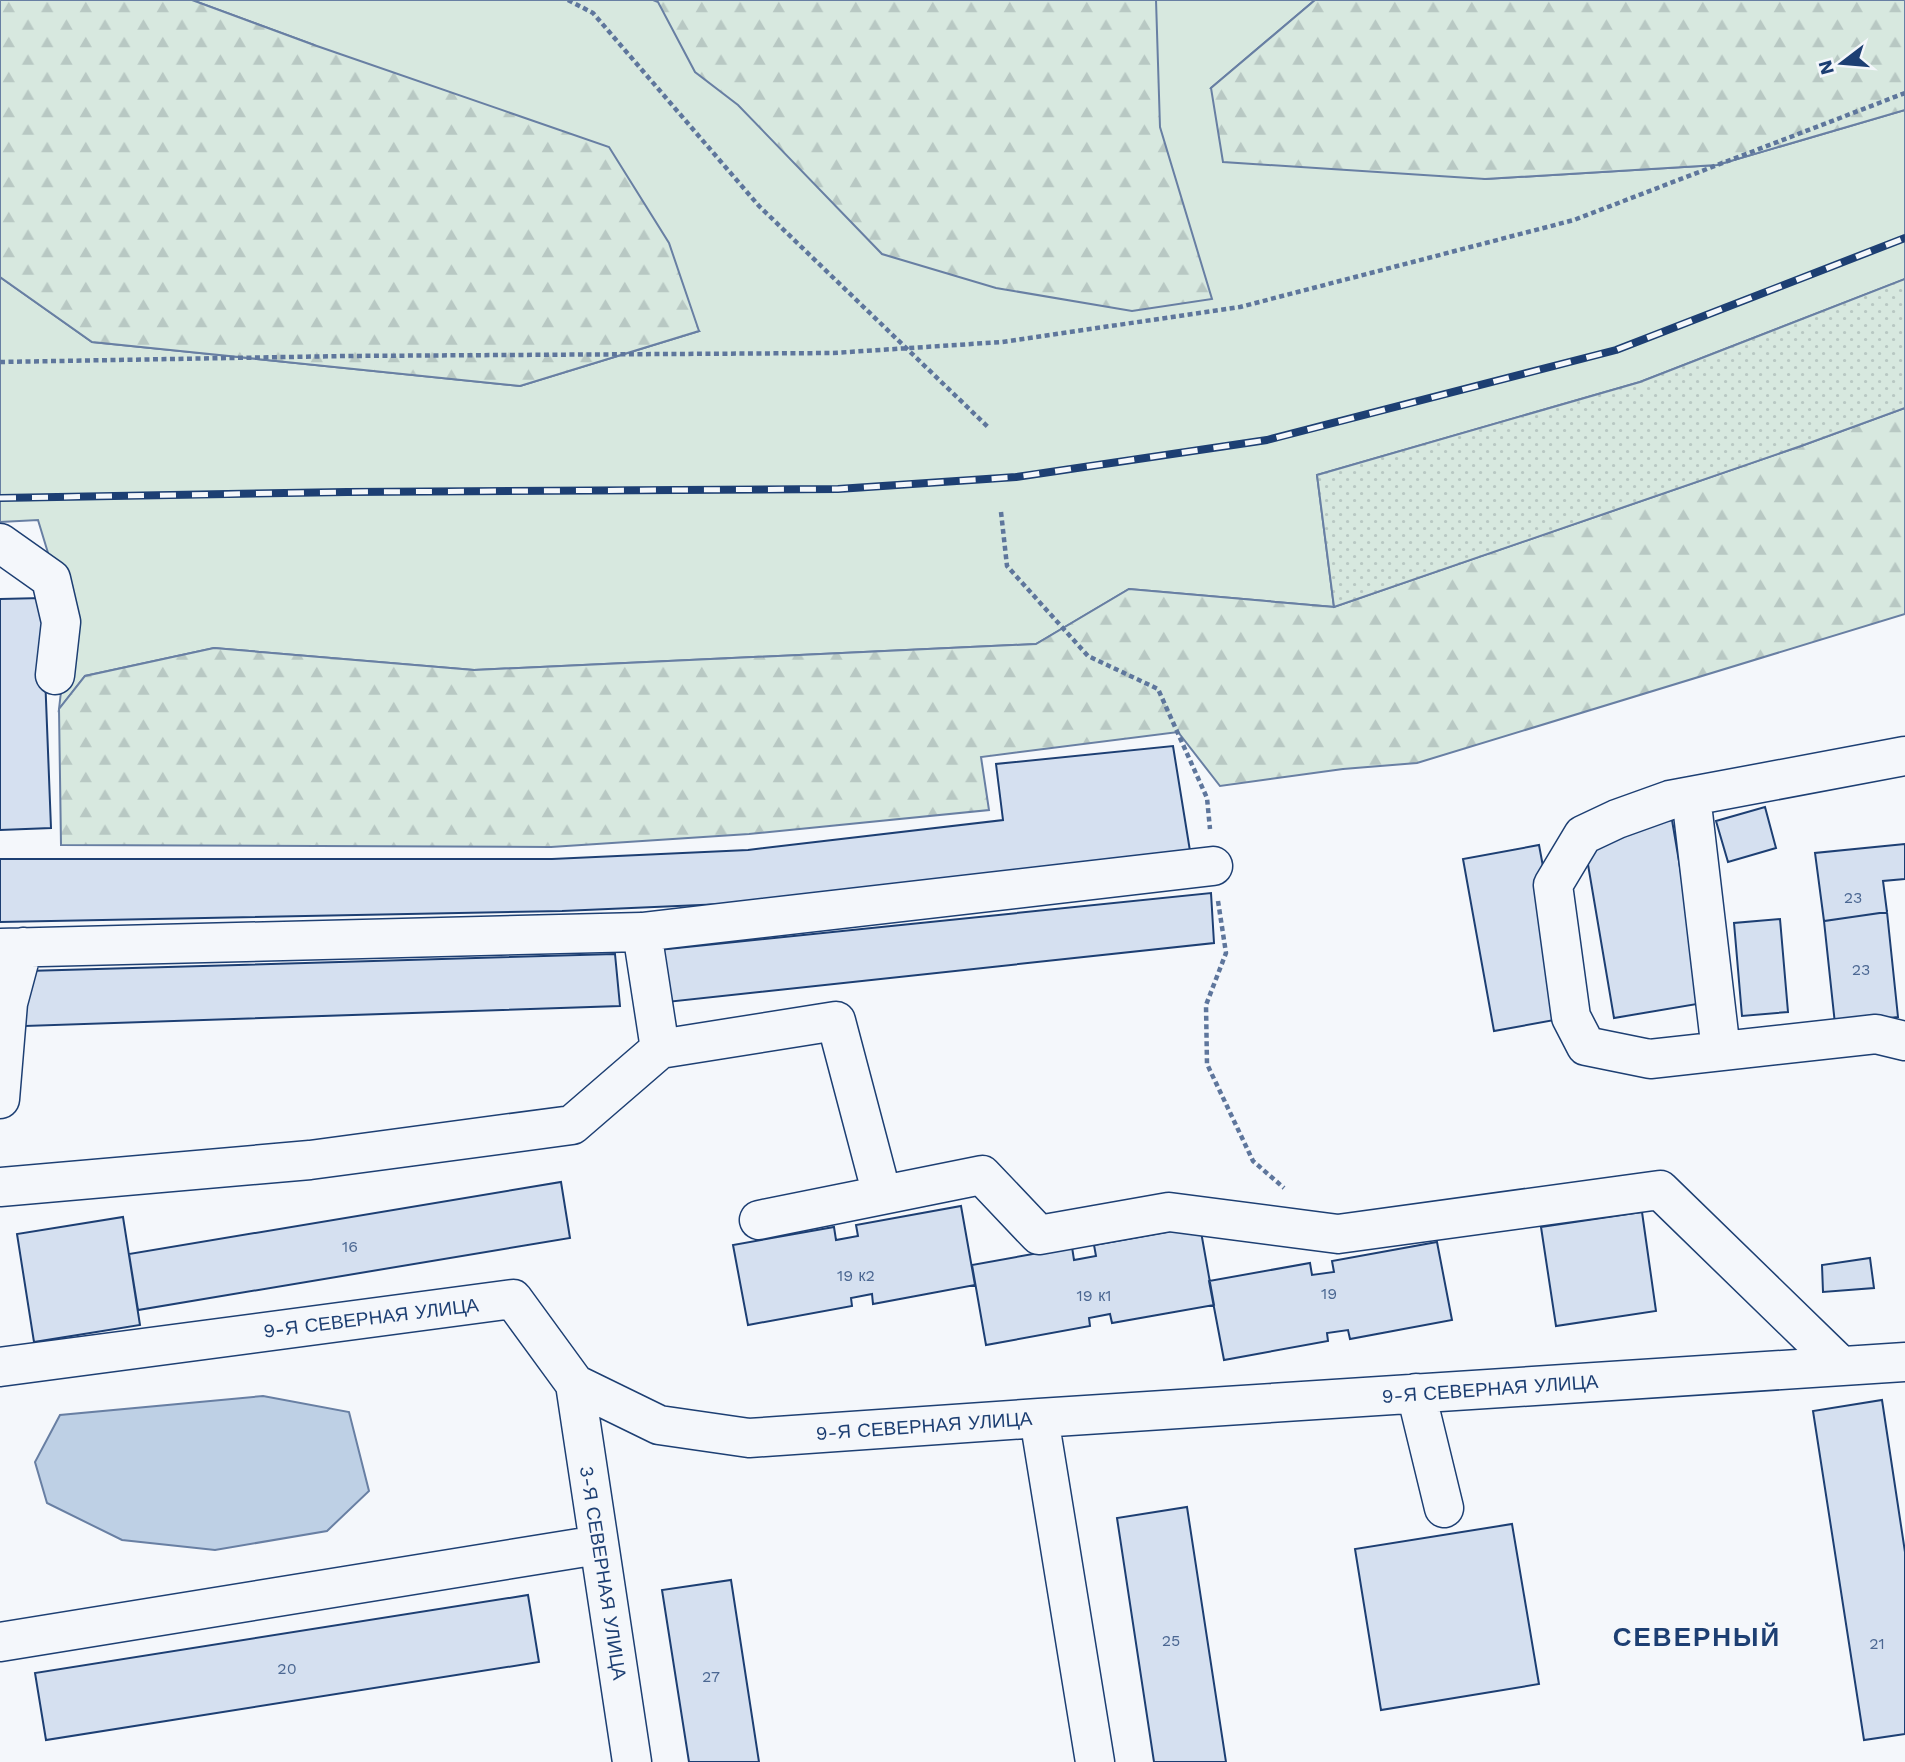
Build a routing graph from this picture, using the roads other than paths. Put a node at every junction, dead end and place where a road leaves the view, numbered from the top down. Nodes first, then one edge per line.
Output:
1 (0, 543) edge
2 (55, 675) dead end
3 (1905, 755) edge
4 (1690, 796) junction
5 (1213, 866) dead end
6 (642, 932) junction
7 (11, 948) edge
8 (1905, 1041) edge
9 (660, 1049) junction
10 (1721, 1051) junction
11 (0, 1099) edge
12 (0, 1187) edge
13 (882, 1195) junction
14 (760, 1220) dead end
15 (1905, 1362) edge
16 (1841, 1366) junction
17 (0, 1367) edge
18 (575, 1384) junction
19 (1416, 1393) junction
20 (1039, 1418) junction
21 (1444, 1508) dead end
22 (598, 1545) junction
23 (0, 1642) edge
24 (632, 1762) edge
25 (1094, 1762) edge

1 - 2 street
3 - 4 street
4 - 10 street
4 - 10 street
5 - 6 street
6 - 7 street
6 - 9 street
7 - 11 street
8 - 10 street
9 - 12 street
9 - 13 street
13 - 14 street
13 - 16 street
15 - 16 street, 9-Я СЕВЕРНАЯ УЛИЦА
16 - 19 street, 9-Я СЕВЕРНАЯ УЛИЦА
17 - 18 street, 9-Я СЕВЕРНАЯ УЛИЦА
18 - 20 street, 9-Я СЕВЕРНАЯ УЛИЦА
18 - 22 street, 3-Я СЕВЕРНАЯ УЛИЦА
19 - 20 street, 9-Я СЕВЕРНАЯ УЛИЦА
19 - 21 street
20 - 25 street
22 - 23 street
22 - 24 street, 3-Я СЕВЕРНАЯ УЛИЦА

